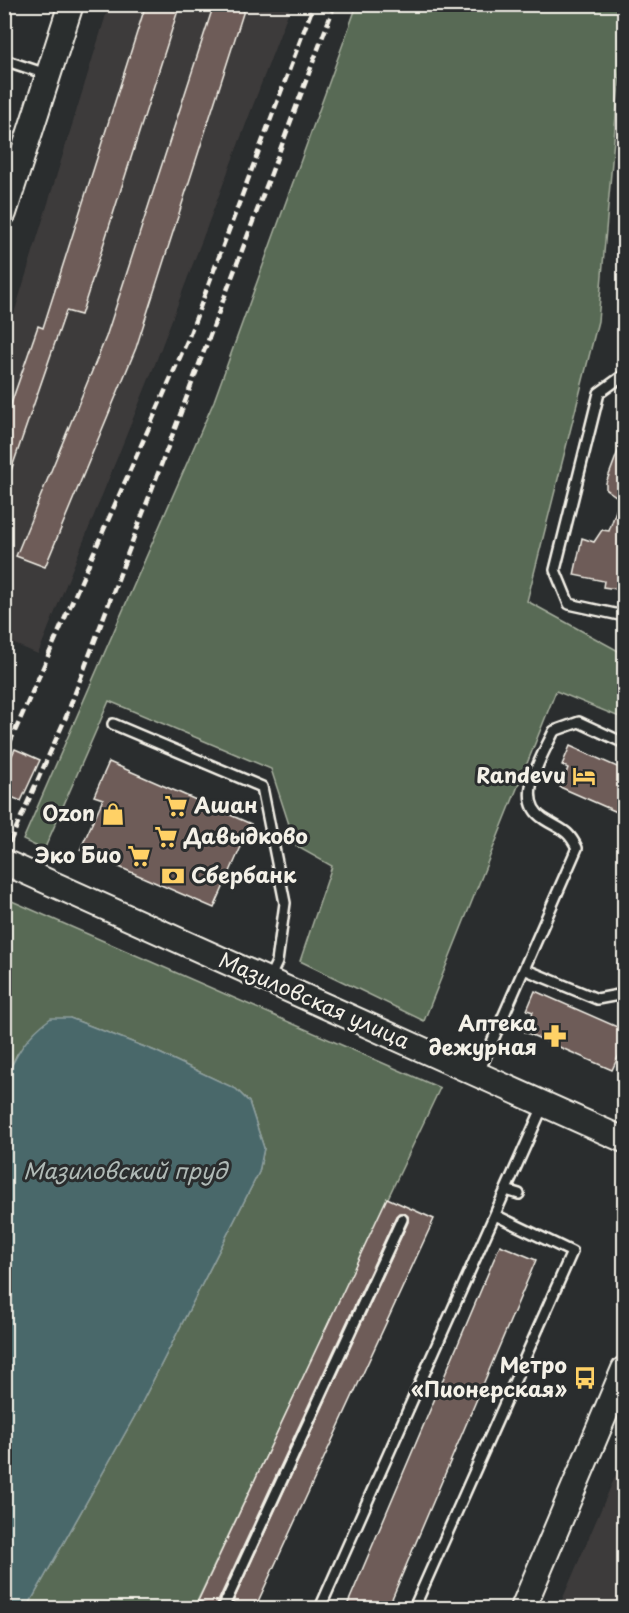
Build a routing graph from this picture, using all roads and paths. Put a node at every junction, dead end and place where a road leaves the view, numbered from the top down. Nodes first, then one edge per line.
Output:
1 (71, 4) edge
2 (4, 60) edge
3 (49, 75) junction
4 (5, 209) edge
5 (624, 375) edge
6 (624, 616) edge
7 (113, 724) dead end
8 (624, 743) edge
9 (8, 864) edge
10 (524, 969) junction
11 (268, 981) junction
12 (624, 994) edge
13 (478, 1074) junction
14 (544, 1104) junction
15 (624, 1140) edge
16 (506, 1190) junction
17 (519, 1194) dead end
18 (495, 1215) junction
19 (402, 1219) dead end
20 (624, 1369) edge
21 (223, 1608) edge
22 (320, 1608) edge
23 (414, 1608) edge
24 (523, 1608) edge

1 - 3 street
2 - 3 lane
3 - 4 street
5 - 6 lane
7 - 11 lane
8 - 10 lane
9 - 11 street, Мазиловская улица
10 - 12 lane
10 - 13 lane
11 - 13 street, Мазиловская улица
13 - 14 street, Мазиловская улица
14 - 15 street, Мазиловская улица
14 - 16 lane
16 - 17 lane
16 - 18 lane
18 - 22 lane
18 - 23 lane
19 - 21 lane
20 - 24 street

